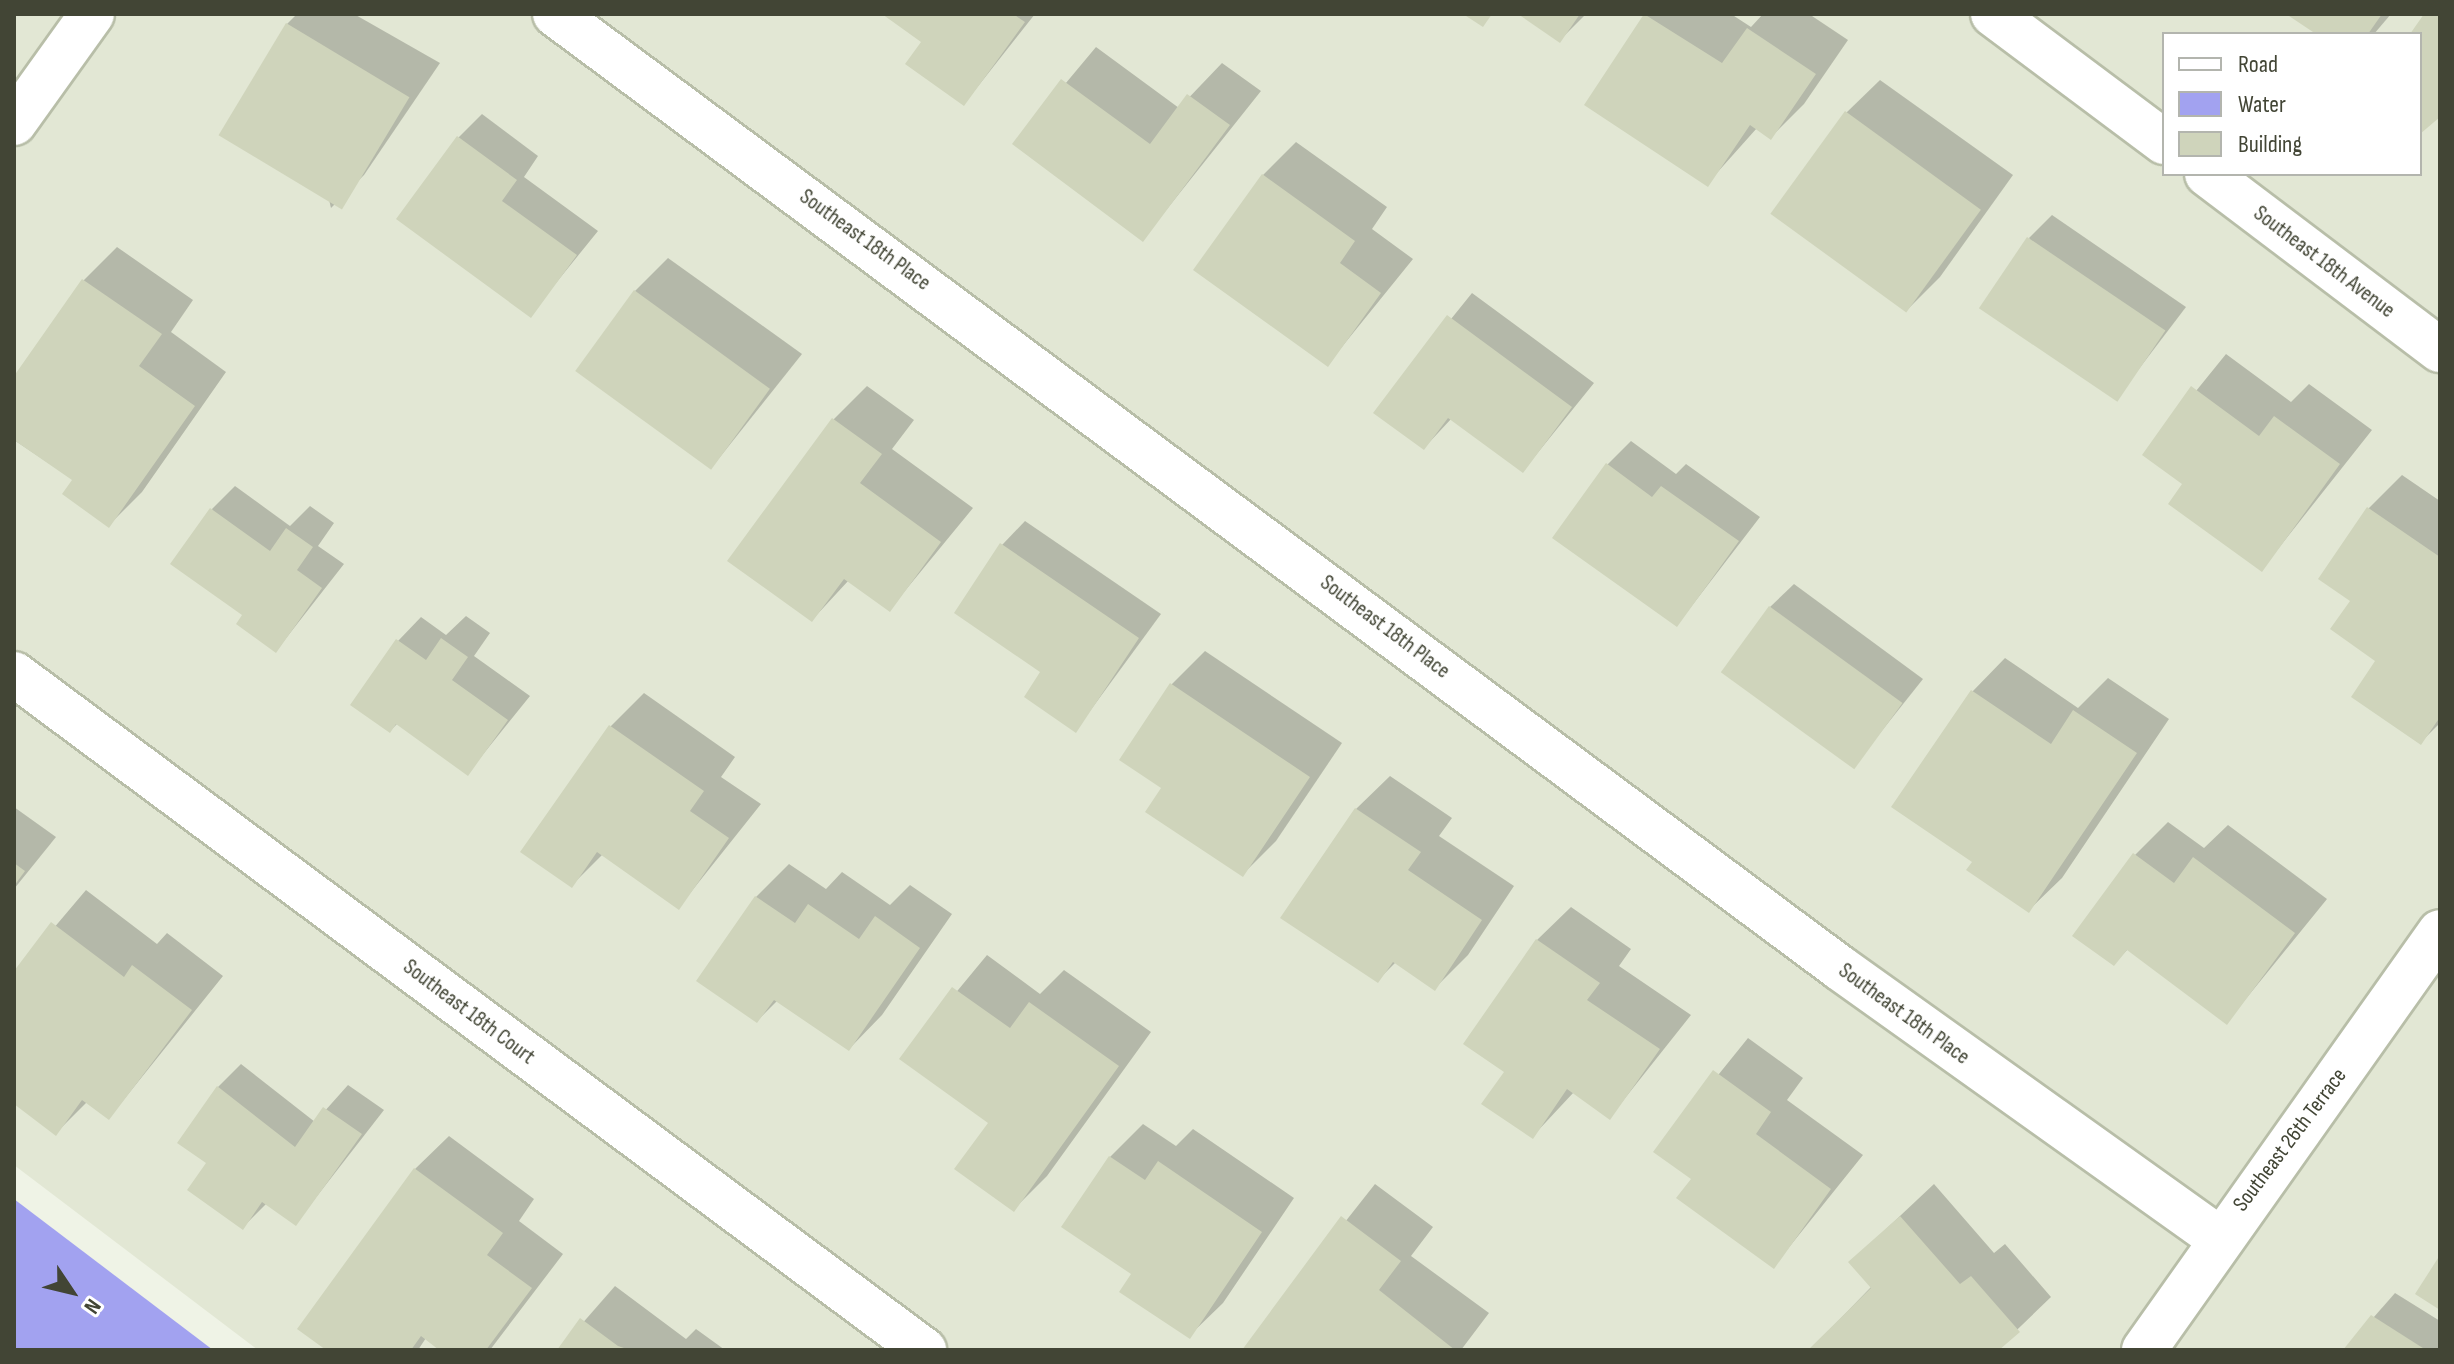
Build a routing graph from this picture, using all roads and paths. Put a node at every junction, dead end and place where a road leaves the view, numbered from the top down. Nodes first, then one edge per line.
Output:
1 (92, 14) edge
2 (555, 14) edge
3 (1993, 14) edge
4 (14, 123) edge
5 (2162, 141) edge
6 (2210, 176) edge
7 (2440, 350) edge
8 (14, 674) edge
9 (2440, 932) edge
10 (2217, 1237) junction
11 (924, 1350) edge
12 (2144, 1350) edge

1 - 4 street
2 - 10 street, Southeast 18th Place
3 - 5 street
6 - 7 street, Southeast 18th Avenue
8 - 11 street, Southeast 18th Court
9 - 10 street, Southeast 26th Terrace
10 - 12 street, Southeast 26th Terrace

